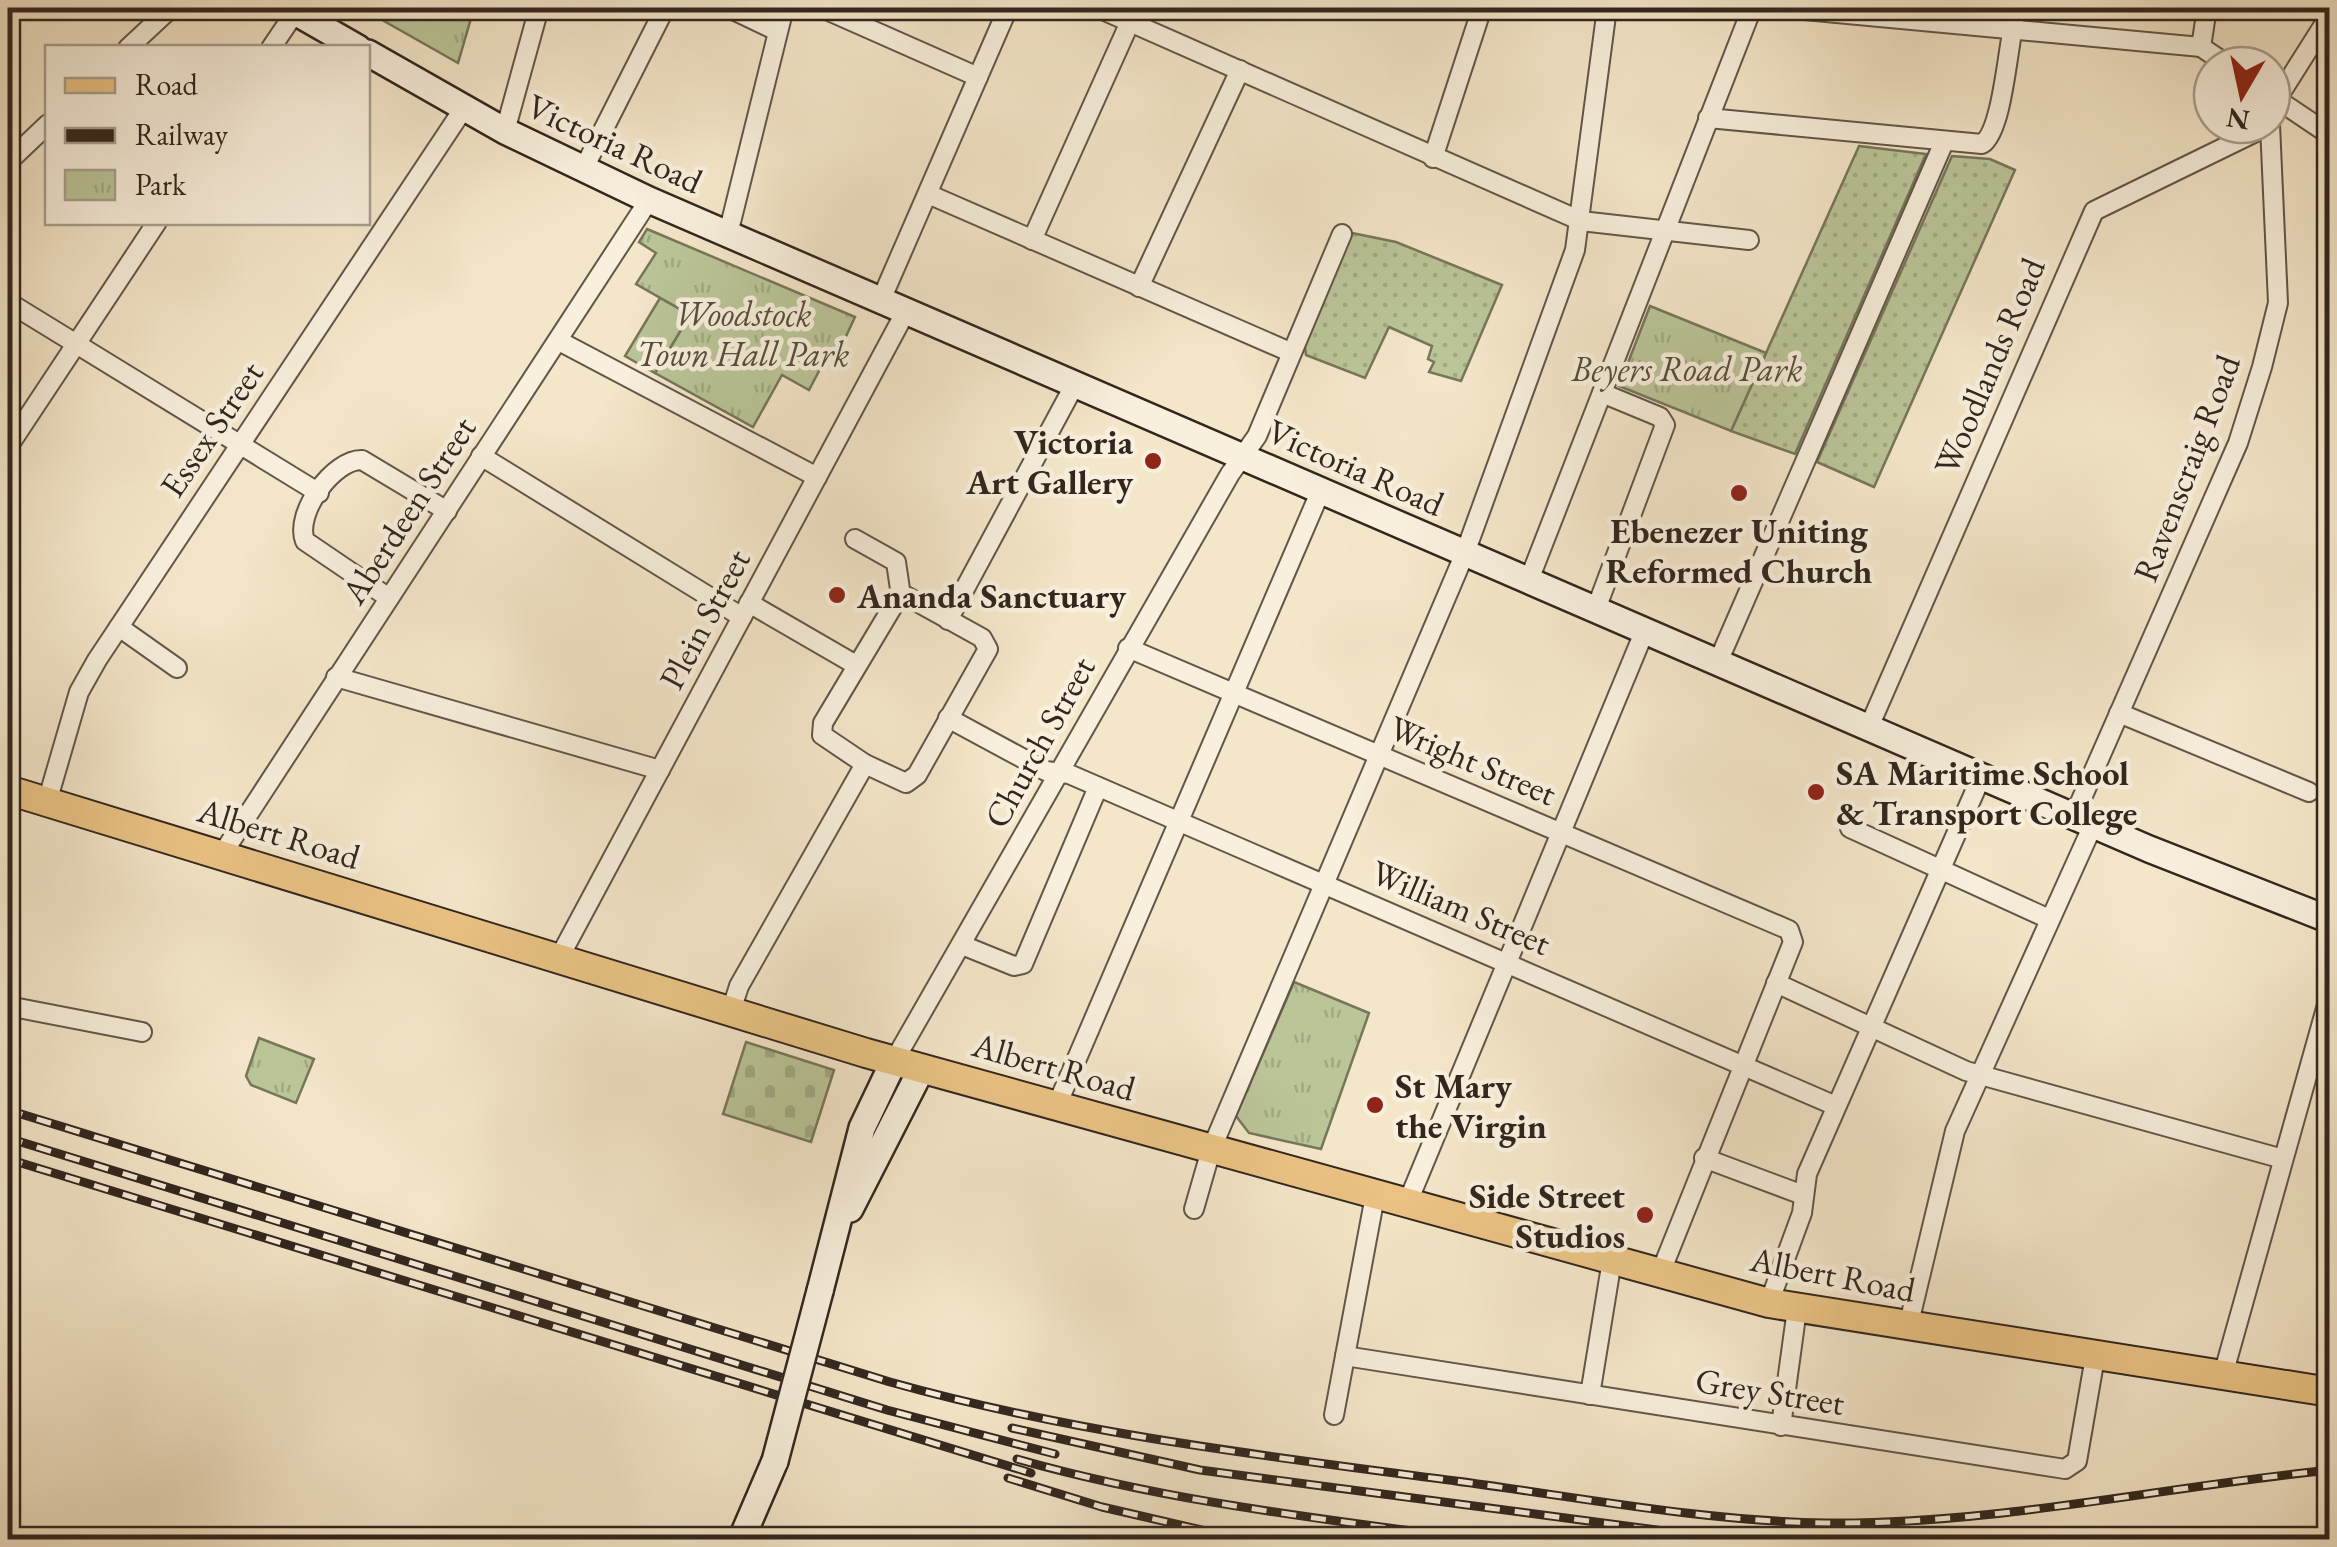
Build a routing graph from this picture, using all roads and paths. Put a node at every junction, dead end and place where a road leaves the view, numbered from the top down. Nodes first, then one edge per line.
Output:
1 (171, 8) edge
2 (539, 8) edge
3 (665, 8) edge
4 (729, 8) edge
5 (784, 8) edge
6 (822, 8) edge
7 (1008, 8) edge
8 (1098, 8) edge
9 (1482, 8) edge
10 (1607, 8) edge
11 (1752, 8) edge
12 (1783, 8) edge
13 (2017, 8) edge
14 (2206, 8) edge
15 (294, 9) edge
16 (1886, 13) edge
17 (2330, 16) edge
18 (1130, 22) junction
19 (2011, 29) junction
20 (778, 32) junction
21 (131, 45) edge
22 (274, 45) edge
23 (353, 45) edge
24 (2192, 45) edge
25 (2200, 45) edge
26 (370, 54) edge
27 (1240, 70) junction
28 (2292, 76) edge
29 (978, 77) junction
30 (464, 108) junction
31 (2292, 114) edge
32 (1708, 118) junction
33 (45, 127) edge
34 (505, 131) junction
35 (2330, 134) edge
36 (1944, 142) junction
37 (2229, 145) edge
38 (2271, 145) edge
39 (1433, 158) junction
40 (8, 162) edge
41 (583, 170) junction
42 (928, 194) junction
43 (649, 200) junction
44 (1581, 222) junction
45 (155, 225) edge
46 (1665, 231) junction
47 (728, 234) junction
48 (1342, 234) dead end
49 (1032, 240) junction
50 (1748, 240) dead end
51 (1139, 287) junction
52 (881, 300) junction
53 (8, 302) edge
54 (906, 311) junction
55 (559, 341) junction
56 (76, 346) junction
57 (1290, 352) junction
58 (1075, 384) junction
59 (1602, 393) junction
60 (239, 446) junction
61 (8, 447) edge
62 (1240, 455) junction
63 (482, 456) junction
64 (817, 477) junction
65 (1320, 490) junction
66 (319, 494) junction
67 (447, 511) junction
68 (855, 540) dead end
69 (1465, 553) junction
70 (1529, 580) junction
71 (901, 596) junction
72 (390, 598) junction
73 (1596, 609) junction
74 (746, 610) junction
75 (948, 620) junction
76 (119, 627) junction
77 (1645, 630) junction
78 (1128, 648) junction
79 (1718, 662) junction
80 (856, 665) junction
81 (177, 668) dead end
82 (336, 677) junction
83 (1234, 692) junction
84 (2119, 713) junction
85 (948, 718) junction
86 (1869, 727) junction
87 (1380, 755) junction
88 (865, 764) junction
89 (660, 770) junction
90 (1058, 773) junction
91 (1982, 774) junction
92 (1098, 786) junction
93 (8, 790) edge
94 (2309, 792) dead end
95 (47, 802) junction
96 (1178, 821) junction
97 (2084, 821) junction
98 (1850, 828) dead end
99 (1562, 833) junction
100 (221, 856) junction
101 (1941, 867) junction
102 (1324, 884) junction
103 (2050, 918) junction
104 (2330, 920) edge
105 (962, 945) junction
106 (559, 958) junction
107 (1507, 964) junction
108 (1776, 984) junction
109 (2330, 994) edge
110 (8, 1006) edge
111 (731, 1011) junction
112 (1870, 1027) junction
113 (142, 1032) dead end
114 (894, 1061) junction
115 (1743, 1062) junction
116 (922, 1068) junction
117 (1977, 1074) junction
118 (1057, 1106) junction
119 (1836, 1106) junction
120 (1210, 1150) junction
121 (1704, 1158) junction
122 (2282, 1159) junction
123 (1803, 1195) junction
124 (1376, 1196) junction
125 (1407, 1204) junction
126 (1194, 1210) dead end
127 (832, 1244) junction
128 (1612, 1260) junction
129 (1660, 1274) junction
130 (1783, 1306) junction
131 (1908, 1327) junction
132 (1345, 1356) junction
133 (2095, 1356) junction
134 (2223, 1375) junction
135 (2330, 1392) edge
136 (1590, 1395) junction
137 (1334, 1415) dead end
138 (1781, 1426) junction
139 (741, 1540) edge

1 - 21 street
2 - 34 street
3 - 41 street
4 - 20 street
5 - 20 street
6 - 29 street
7 - 29 street
8 - 18 street
9 - 39 street
10 - 44 street
11 - 32 street
12 - 16 street
13 - 19 street
14 - 25 street
15 - 22 street
15 - 23 main road
16 - 19 street
17 - 28 street
18 - 27 street
18 - 49 street
19 - 24 street
19 - 36 street
20 - 47 street
26 - 30 main road, Victoria Road
27 - 39 street
27 - 51 street
29 - 42 street
30 - 34 main road, Victoria Road
30 - 60 street, Essex Street
31 - 35 street
32 - 36 street
32 - 46 street
33 - 40 street
34 - 41 main road, Victoria Road
36 - 79 street
37 - 86 street, Woodlands Road
38 - 84 street, Ravenscraig Road
39 - 44 street
41 - 43 main road, Victoria Road
42 - 49 street
42 - 52 street
43 - 47 main road, Victoria Road
43 - 55 street, Aberdeen Street
44 - 46 street
44 - 69 street
45 - 56 street
46 - 50 street
46 - 59 street
47 - 52 main road, Victoria Road
48 - 57 street, Church Street
49 - 51 street
51 - 57 street
52 - 54 main road, Victoria Road
53 - 56 street
54 - 58 main road, Victoria Road
54 - 64 street, Plein Street
55 - 63 street, Aberdeen Street
55 - 64 street
56 - 60 street
56 - 61 street
57 - 62 street, Church Street
58 - 62 main road, Victoria Road
58 - 75 street
59 - 70 street
59 - 73 street
60 - 66 street
60 - 76 street, Essex Street
62 - 65 main road, Victoria Road
62 - 78 street, Church Street
63 - 67 street, Aberdeen Street
63 - 74 street
64 - 74 street, Plein Street
65 - 69 main road, Victoria Road
65 - 83 street
66 - 67 street
66 - 72 street
67 - 72 street, Aberdeen Street
68 - 71 street
69 - 70 main road, Victoria Road
69 - 87 street
70 - 73 main road, Victoria Road
71 - 75 street
71 - 80 street
72 - 82 street, Aberdeen Street
73 - 77 main road, Victoria Road
74 - 80 street
74 - 89 street, Plein Street
75 - 85 street
76 - 81 street
76 - 95 street, Essex Street
77 - 79 main road, Victoria Road
77 - 99 street
78 - 83 street, Wright Street
78 - 90 street, Church Street
79 - 86 main road, Victoria Road
80 - 88 street
82 - 89 street
82 - 100 street, Aberdeen Street
83 - 87 street, Wright Street
83 - 96 street
84 - 94 street
84 - 97 street, Ravenscraig Road
85 - 88 street
85 - 90 street, William Street
86 - 91 main road, Victoria Road
87 - 99 street, Wright Street
87 - 102 street
88 - 111 street
89 - 106 street, Plein Street
90 - 92 street, William Street
90 - 105 street, Church Street
91 - 97 main road, Victoria Road
91 - 101 street
92 - 96 street, William Street
92 - 105 street
93 - 95 main road, Albert Road
95 - 100 main road, Albert Road
96 - 102 street, William Street
96 - 118 street
97 - 103 street, Ravenscraig Road
97 - 104 main road, Victoria Road
98 - 101 street
99 - 107 street
99 - 108 street, Wright Street
100 - 106 main road, Albert Road
101 - 103 street
101 - 112 street
102 - 107 street, William Street
102 - 120 street
103 - 117 street, Ravenscraig Road
105 - 114 street, Church Street
106 - 111 main road, Albert Road
107 - 115 street, William Street
107 - 125 street
108 - 112 street
108 - 115 street
109 - 122 street
110 - 113 street
111 - 114 main road, Albert Road
112 - 117 street
112 - 119 street
114 - 116 main road, Albert Road
114 - 127 main road
115 - 119 street, William Street
115 - 121 street
116 - 118 main road, Albert Road
116 - 127 main road
117 - 122 street
117 - 131 street, Ravenscraig Road
118 - 120 main road, Albert Road
119 - 123 street
120 - 124 main road, Albert Road
120 - 126 street
121 - 123 street
121 - 129 street
122 - 134 street
123 - 130 street
124 - 125 main road, Albert Road
124 - 132 street
125 - 128 main road, Albert Road
127 - 139 main road, bridge
128 - 129 main road, Albert Road
128 - 136 street
129 - 130 main road, Albert Road
130 - 131 main road, Albert Road
130 - 138 street
131 - 133 main road, Albert Road
132 - 136 street, Grey Street
132 - 137 street
133 - 134 main road, Albert Road
133 - 138 street, Grey Street
134 - 135 main road, Albert Road
136 - 138 street, Grey Street

